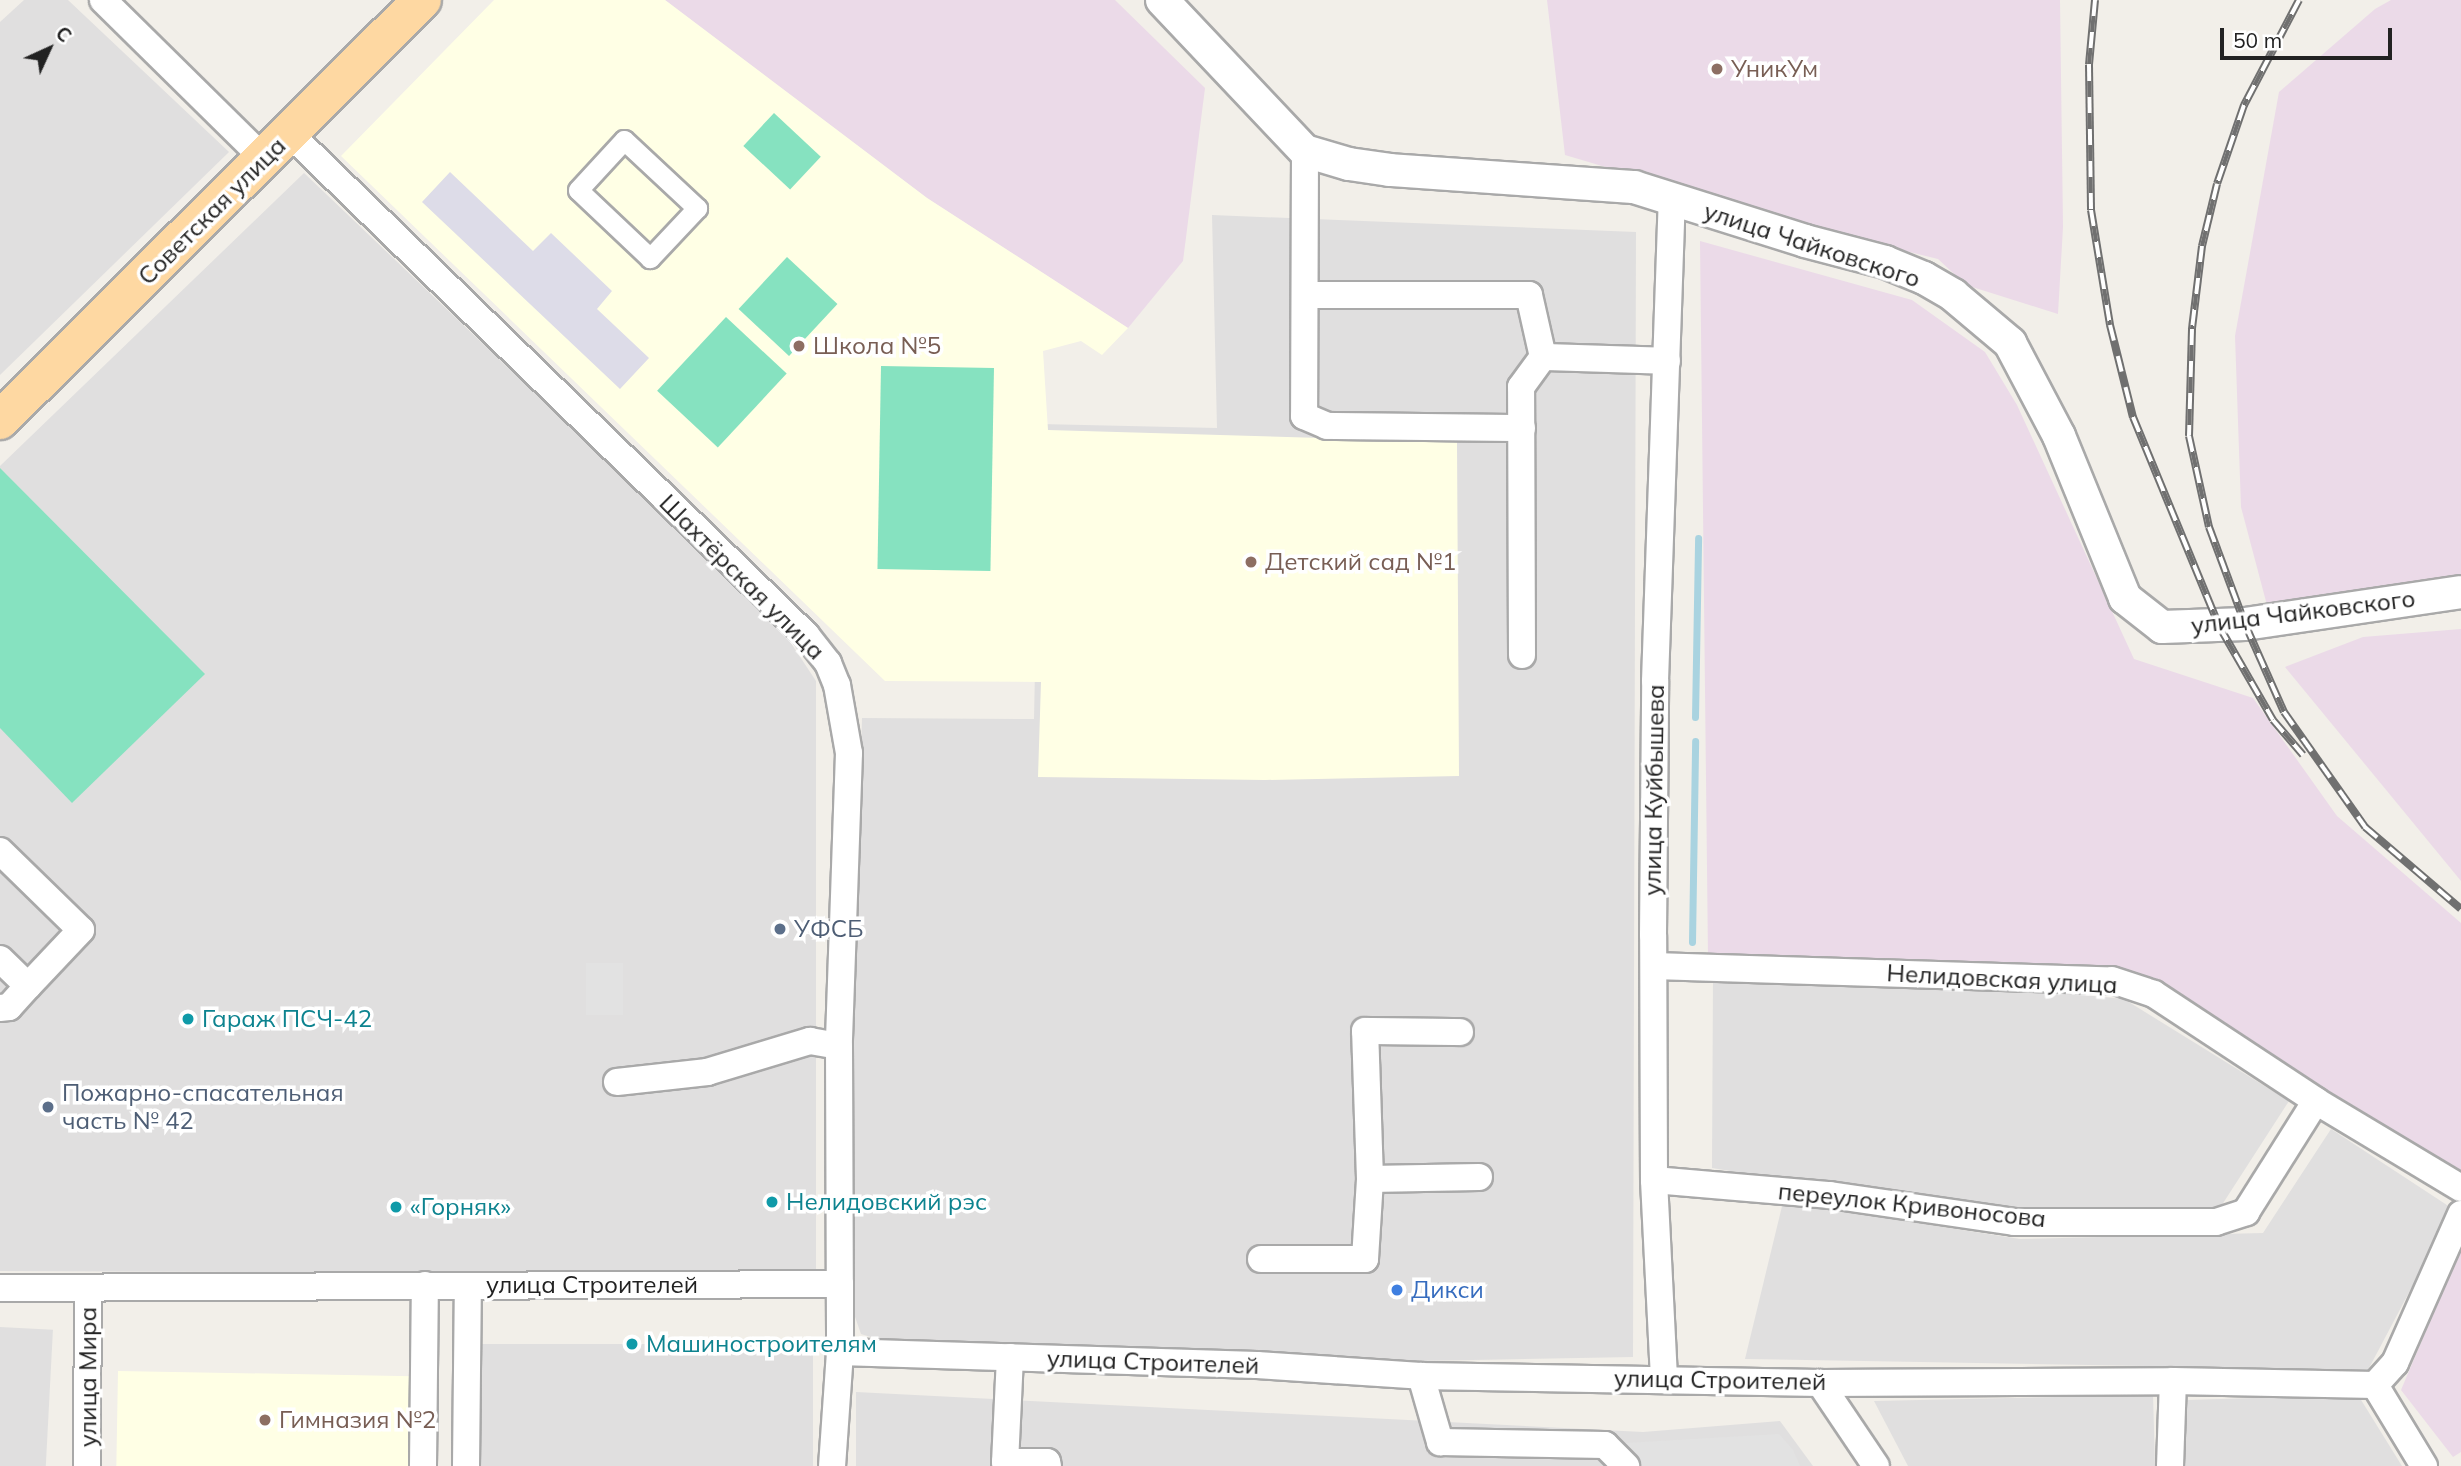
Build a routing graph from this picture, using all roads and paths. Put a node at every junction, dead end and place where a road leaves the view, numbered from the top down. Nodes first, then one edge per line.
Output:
1 (103, 0) edge
2 (422, 0) edge
3 (1162, 0) edge
4 (624, 140) joint
5 (276, 146) junction
6 (1305, 150) junction
7 (1672, 201) junction
8 (1305, 295) junction
9 (1543, 357) junction
10 (1667, 361) junction
11 (0, 420) edge
12 (1522, 428) junction
13 (2461, 592) edge
14 (1522, 655) dead end
15 (0, 852) edge
16 (0, 959) edge
17 (1654, 966) junction
18 (28, 986) junction
19 (0, 1008) edge
20 (1460, 1032) dead end
21 (839, 1046) junction
22 (617, 1082) dead end
23 (2316, 1101) junction
24 (1479, 1177) dead end
25 (1370, 1180) junction
26 (1654, 1180) junction
27 (2461, 1188) edge
28 (2461, 1213) edge
29 (1261, 1259) dead end
30 (425, 1284) junction
31 (840, 1284) junction
32 (468, 1286) junction
33 (0, 1288) edge
34 (88, 1288) junction
35 (840, 1352) junction
36 (1010, 1357) junction
37 (1421, 1376) junction
38 (1664, 1378) junction
39 (2174, 1381) junction
40 (1820, 1383) junction
41 (2375, 1385) junction
42 (1441, 1454) edge
43 (87, 1466) edge
44 (423, 1466) edge
45 (466, 1466) edge
46 (832, 1466) edge
47 (1048, 1466) edge
48 (1626, 1466) edge
49 (1876, 1466) edge
50 (2170, 1466) edge
51 (2424, 1466) edge

1 - 5 street, Шахтёрская улица
2 - 5 main road, Советская улица
3 - 6 street, улица Чайковского
4 - 4 street
5 - 11 main road, Советская улица
5 - 21 street, Шахтёрская улица
6 - 7 street, улица Чайковского
6 - 8 street
7 - 10 street, улица Куйбышева
7 - 13 street, улица Чайковского
8 - 9 street
8 - 12 street
9 - 10 street
9 - 12 street
10 - 17 street, улица Куйбышева
12 - 14 street
15 - 18 street
16 - 18 street
17 - 23 street, Нелидовская улица
17 - 26 street, улица Куйбышева
18 - 19 street
20 - 25 street
21 - 22 street
21 - 31 street, Шахтёрская улица
23 - 26 street, переулок Кривоносова
23 - 27 street, Нелидовская улица
24 - 25 street
25 - 29 street
26 - 38 street, улица Куйбышева
28 - 41 street
30 - 32 street, улица Строителей
30 - 34 street, улица Строителей
30 - 44 street
31 - 32 street, улица Строителей
31 - 35 street
32 - 45 street
33 - 34 street, улица Строителей
34 - 43 street, улица Мира
35 - 36 street, улица Строителей
35 - 46 street
36 - 37 street, улица Строителей
36 - 47 street
37 - 38 street, улица Строителей
37 - 42 street
38 - 40 street, улица Строителей
39 - 40 street, улица Строителей
39 - 41 street, улица Строителей
39 - 50 street
40 - 49 street
41 - 51 street
42 - 48 street

